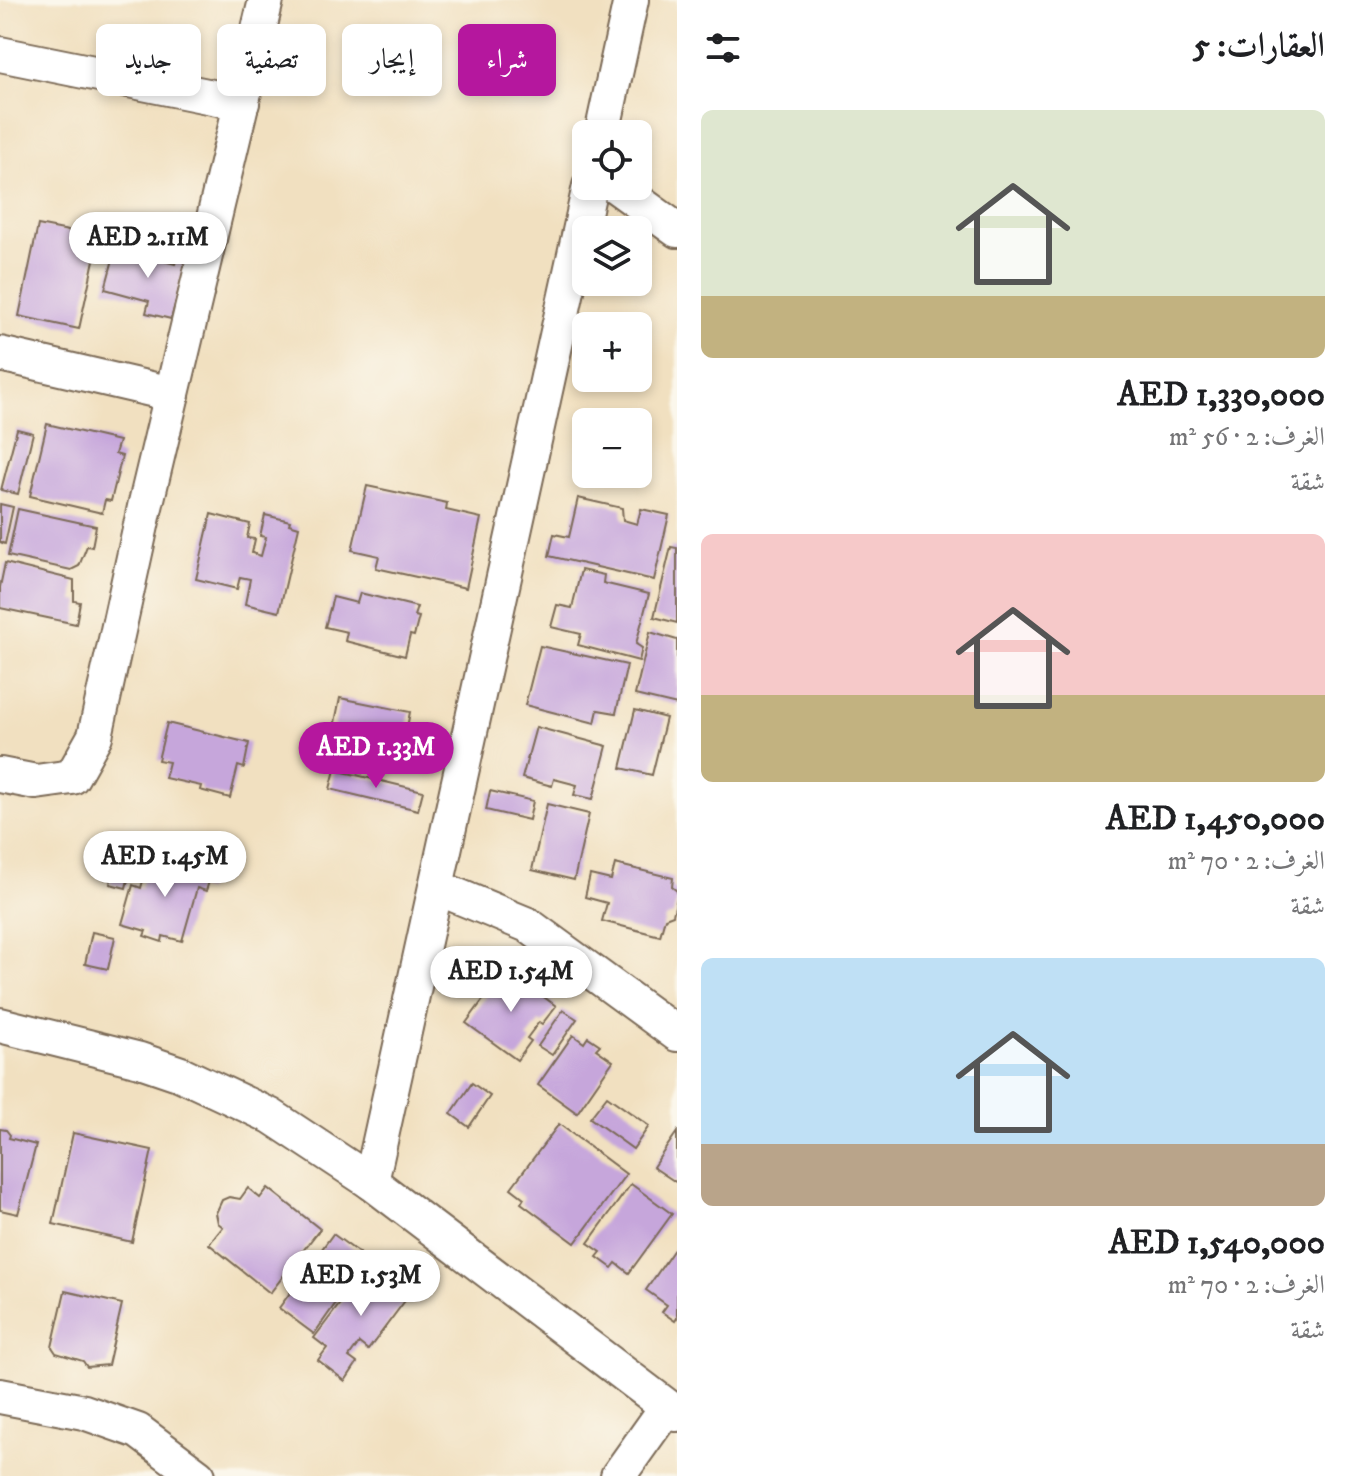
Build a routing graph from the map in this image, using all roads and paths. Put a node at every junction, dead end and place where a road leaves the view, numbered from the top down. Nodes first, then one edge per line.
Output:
1 (266, 0) edge
2 (631, 0) edge
3 (0, 54) edge
4 (242, 103) junction
5 (605, 120) edge
6 (587, 200) edge
7 (635, 200) edge
8 (677, 230) edge
9 (0, 354) edge
10 (172, 394) junction
11 (0, 775) edge
12 (436, 887) junction
13 (0, 1025) edge
14 (677, 1034) edge
15 (371, 1182) junction
16 (0, 1396) edge
17 (672, 1411) edge
18 (198, 1476) edge
19 (618, 1476) edge

1 - 4 street
2 - 5 street
3 - 4 street
4 - 10 street
6 - 12 street
7 - 8 street
9 - 10 street
10 - 11 street
12 - 14 street
12 - 15 street
13 - 15 street
15 - 17 street
16 - 18 street
17 - 19 street

